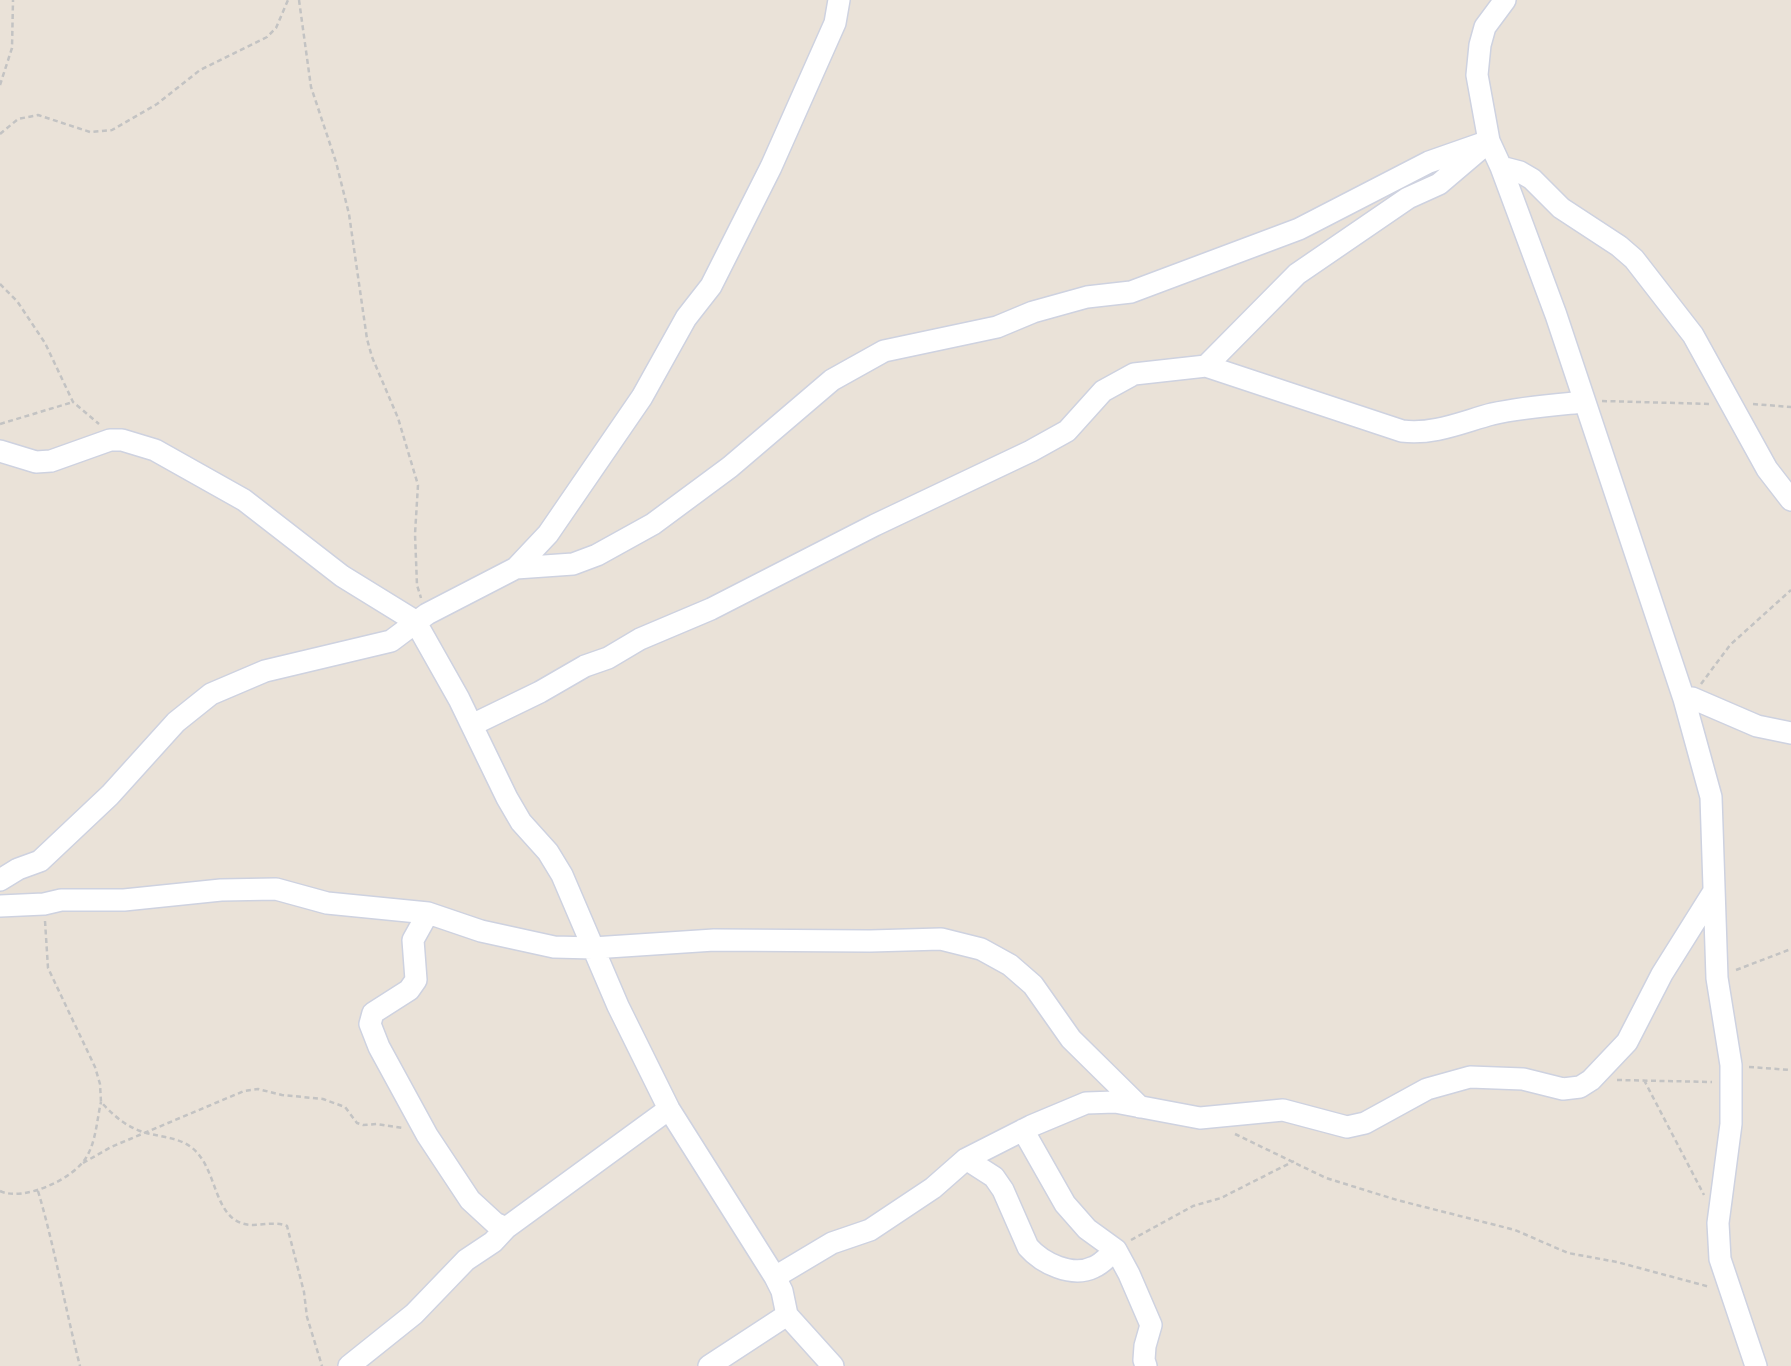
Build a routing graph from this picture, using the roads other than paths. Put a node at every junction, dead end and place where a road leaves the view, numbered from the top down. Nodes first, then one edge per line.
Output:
1 (839, 0) edge
2 (1505, 0) edge
3 (1489, 141) junction
4 (1501, 167) junction
5 (1206, 366) junction
6 (1584, 402) junction
7 (0, 451) edge
8 (1791, 500) edge
9 (516, 568) junction
10 (421, 618) junction
11 (1688, 699) junction
12 (472, 725) junction
13 (1791, 733) edge
14 (0, 880) edge
15 (1714, 891) junction
16 (0, 906) edge
17 (428, 914) junction
18 (593, 948) junction
19 (1140, 1107) junction
20 (669, 1109) junction
21 (1023, 1130) junction
22 (966, 1159) junction
23 (506, 1228) junction
24 (1116, 1250) junction
25 (775, 1277) junction
26 (787, 1315) junction
27 (349, 1366) edge
28 (709, 1366) edge
29 (833, 1366) edge
30 (1146, 1366) edge
31 (1756, 1366) edge

1 - 9 street
2 - 3 street
3 - 4 street
3 - 5 street
3 - 9 street
4 - 6 street
4 - 8 street
5 - 6 street
5 - 12 street
6 - 11 street
7 - 10 street
9 - 10 street
10 - 12 street
10 - 14 street
11 - 13 street
11 - 15 street
12 - 18 street
15 - 19 street
15 - 31 street
16 - 17 street
17 - 18 street
17 - 23 street
18 - 19 street
18 - 20 street
19 - 21 street
20 - 23 street
20 - 25 street
21 - 22 street
21 - 24 street
22 - 24 street
22 - 25 street
23 - 27 street
24 - 30 street
25 - 26 street
26 - 28 street
26 - 29 street

